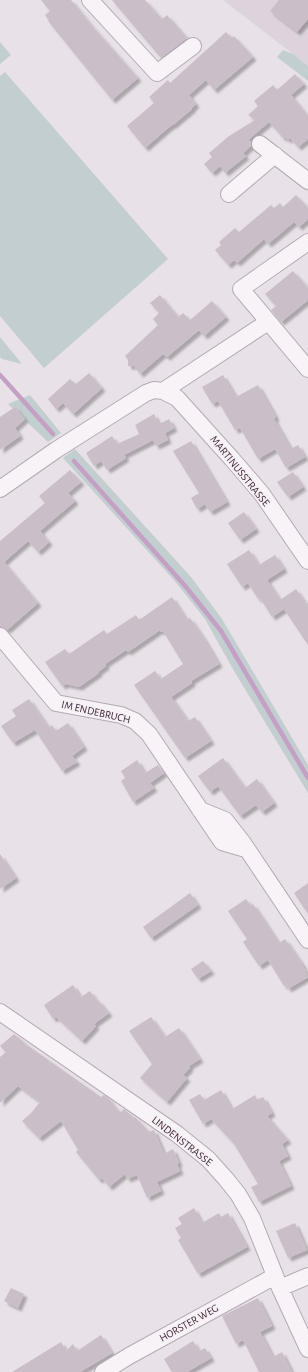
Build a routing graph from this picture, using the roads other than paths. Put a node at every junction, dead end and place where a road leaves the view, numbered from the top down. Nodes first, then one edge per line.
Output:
1 (90, 0) edge
2 (193, 46) dead end
3 (260, 144) dead end
4 (275, 155) junction
5 (308, 181) edge
6 (228, 194) dead end
7 (308, 242) edge
8 (268, 322) junction
9 (308, 369) edge
10 (163, 391) junction
11 (0, 490) edge
12 (308, 561) edge
13 (0, 636) edge
14 (308, 940) edge
15 (0, 1012) edge
16 (308, 1276) edge
17 (278, 1282) junction
18 (308, 1349) edge
19 (103, 1372) edge

1 - 2 street
3 - 4 street
4 - 5 street
4 - 6 street
7 - 8 street
8 - 9 street
8 - 10 street
10 - 11 street
10 - 12 street, MARTINUSSTRASSE
13 - 14 street, IM ENDEBRUCH
15 - 17 street, LINDENSTRASSE
16 - 17 street, HORSTER WEG
17 - 18 street, LINDENSTRASSE
17 - 19 street, HORSTER WEG

